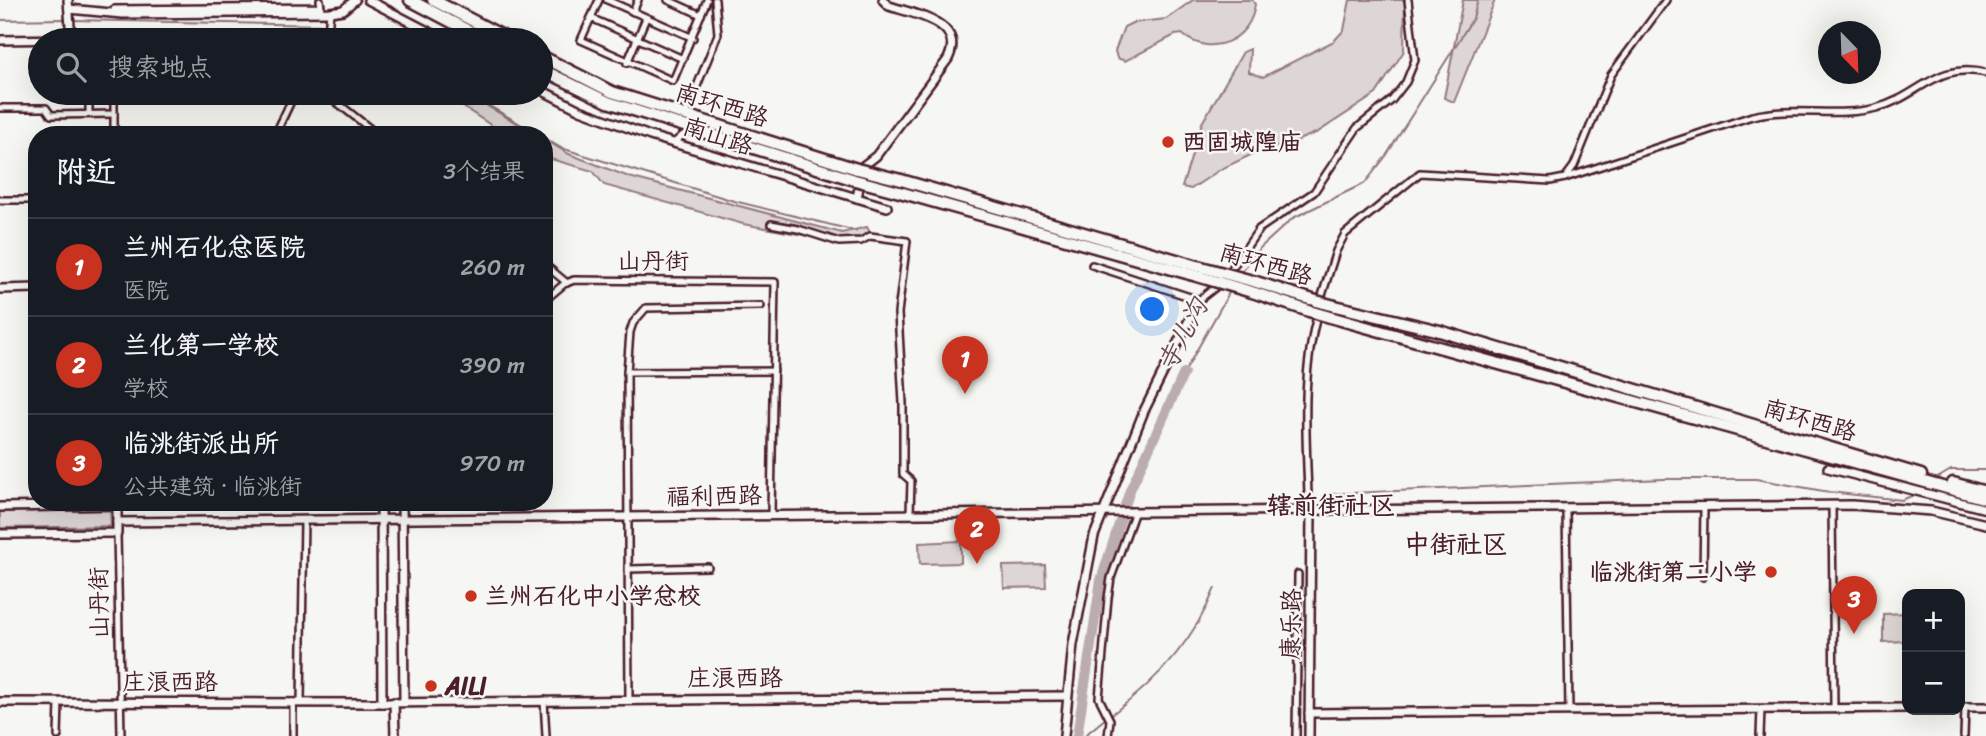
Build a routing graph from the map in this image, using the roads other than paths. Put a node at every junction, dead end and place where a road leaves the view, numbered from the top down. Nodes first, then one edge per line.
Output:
1 (68, 0) edge
2 (115, 0) edge
3 (320, 0) edge
4 (355, 0) edge
5 (368, 0) edge
6 (410, 0) edge
7 (433, 0) edge
8 (599, 0) edge
9 (607, 0) edge
10 (638, 0) edge
11 (668, 0) edge
12 (707, 0) edge
13 (715, 0) edge
14 (883, 0) edge
15 (1408, 0) edge
16 (1666, 0) edge
17 (114, 11) junction
18 (633, 12) junction
19 (70, 13) junction
20 (329, 15) junction
21 (701, 15) junction
22 (591, 18) junction
23 (646, 18) junction
24 (71, 28) edge
25 (328, 28) edge
26 (422, 28) edge
27 (463, 28) edge
28 (487, 28) edge
29 (637, 38) junction
30 (693, 38) junction
31 (0, 40) edge
32 (28, 40) edge
33 (683, 59) junction
34 (553, 62) edge
35 (627, 63) junction
36 (1986, 73) edge
37 (553, 75) edge
38 (553, 96) edge
39 (89, 105) edge
40 (114, 105) edge
41 (289, 105) edge
42 (340, 105) edge
43 (0, 108) edge
44 (687, 111) dead end
45 (89, 114) junction
46 (114, 114) junction
47 (114, 126) edge
48 (279, 126) edge
49 (367, 126) edge
50 (683, 135) dead end
51 (676, 142) junction
52 (1565, 178) junction
53 (860, 199) junction
54 (0, 200) edge
55 (28, 200) edge
56 (887, 207) dead end
57 (771, 225) dead end
58 (1084, 238) junction
59 (1092, 265) dead end
60 (553, 271) edge
61 (567, 283) junction
62 (1254, 287) junction
63 (28, 288) edge
64 (0, 289) edge
65 (553, 294) edge
66 (1199, 300) junction
67 (761, 306) dead end
68 (774, 371) junction
69 (627, 372) junction
70 (1828, 468) dead end
71 (1920, 478) junction
72 (1986, 492) edge
73 (1986, 499) edge
74 (1832, 505) junction
75 (0, 506) edge
76 (28, 506) edge
77 (1704, 508) junction
78 (1986, 509) edge
79 (1566, 510) junction
80 (117, 511) edge
81 (381, 511) edge
82 (402, 511) edge
83 (1105, 511) junction
84 (1133, 512) junction
85 (1311, 512) junction
86 (910, 513) junction
87 (771, 514) junction
88 (628, 516) junction
89 (381, 519) junction
90 (402, 519) junction
91 (304, 520) junction
92 (117, 522) junction
93 (1986, 524) edge
94 (117, 533) junction
95 (0, 534) edge
96 (708, 567) dead end
97 (629, 569) junction
98 (1298, 575) dead end
99 (1703, 577) dead end
100 (1066, 696) junction
101 (629, 698) junction
102 (544, 700) junction
103 (120, 701) junction
104 (0, 702) edge
105 (59, 702) junction
106 (297, 702) junction
107 (394, 702) junction
108 (404, 702) junction
109 (382, 703) junction
110 (1965, 707) edge
111 (1986, 707) edge
112 (1834, 708) junction
113 (1902, 708) edge
114 (1761, 709) junction
115 (1569, 711) junction
116 (1309, 713) junction
117 (1963, 715) edge
118 (58, 736) edge
119 (121, 736) edge
120 (293, 736) edge
121 (395, 736) edge
122 (546, 736) edge
123 (1064, 736) edge
124 (1108, 736) edge
125 (1296, 736) edge
126 (1309, 736) edge
127 (1760, 736) edge
128 (1964, 736) edge

1 - 19 street
2 - 17 street
3 - 17 street
4 - 20 street
5 - 26 street
6 - 27 highway
7 - 28 highway
8 - 22 street
9 - 18 street
10 - 18 street
11 - 21 street
12 - 21 street
13 - 44 street
14 - 53 street
15 - 66 street
16 - 52 street
17 - 19 street
17 - 20 street
18 - 23 street
19 - 24 street
20 - 25 street
21 - 30 street
22 - 29 street
22 - 35 street
23 - 29 street
23 - 30 street
29 - 33 street
29 - 35 street
30 - 33 street
31 - 32 street
33 - 35 street
34 - 58 highway, 南环西路, bridge
36 - 52 street
37 - 58 highway, 南环西路, bridge
38 - 51 street, 南山路
39 - 45 street
40 - 46 street
41 - 48 street
42 - 49 street
43 - 45 street
45 - 46 street
46 - 47 street
50 - 51 street
51 - 53 street, 南山路
52 - 85 street
53 - 56 street, 南山路
54 - 55 street
57 - 86 street
58 - 62 highway, 南环西路, bridge
59 - 66 street
60 - 61 street
61 - 65 street
61 - 68 street, 山丹街
62 - 71 highway, 南环西路, bridge
62 - 71 highway, 南环西路, bridge
63 - 64 street
66 - 83 street
67 - 69 street
68 - 69 street
68 - 87 street
69 - 88 street
70 - 78 street
71 - 72 highway, 南环西路
71 - 73 highway, 南环西路
74 - 77 street, 福利西路
74 - 93 street, 福利西路
74 - 112 street
75 - 76 street
77 - 79 street, 福利西路
77 - 99 street
79 - 85 street, 福利西路
79 - 115 street
80 - 92 street, 山丹街
81 - 89 street
82 - 90 street
83 - 84 street, 福利西路
83 - 86 street, 福利西路
83 - 100 street
84 - 85 street, 福利西路
84 - 124 street
85 - 116 street, 康乐路
86 - 87 street, 福利西路
87 - 88 street, 福利西路
88 - 90 street, 福利西路
88 - 97 street
89 - 90 street, 福利西路
89 - 91 street, 福利西路
89 - 109 street
90 - 108 street
91 - 92 street, 福利西路
91 - 106 street
92 - 94 street, 山丹街
94 - 95 street
94 - 103 street, 山丹街
96 - 97 street
97 - 101 street
98 - 125 street
100 - 101 street, 庄浪西路
100 - 123 street
101 - 102 street, 庄浪西路
102 - 108 street, 庄浪西路
102 - 122 street
103 - 105 street, 庄浪西路
103 - 106 street, 庄浪西路
103 - 119 street, 山丹街
104 - 105 street, 庄浪西路
105 - 118 street
106 - 109 street, 庄浪西路
106 - 120 street
107 - 108 street, 庄浪西路
107 - 109 street, 庄浪西路
107 - 121 street
110 - 111 street
112 - 113 street
112 - 114 street
114 - 115 street
114 - 127 street
115 - 116 street
116 - 126 street, 康乐路
117 - 128 street

